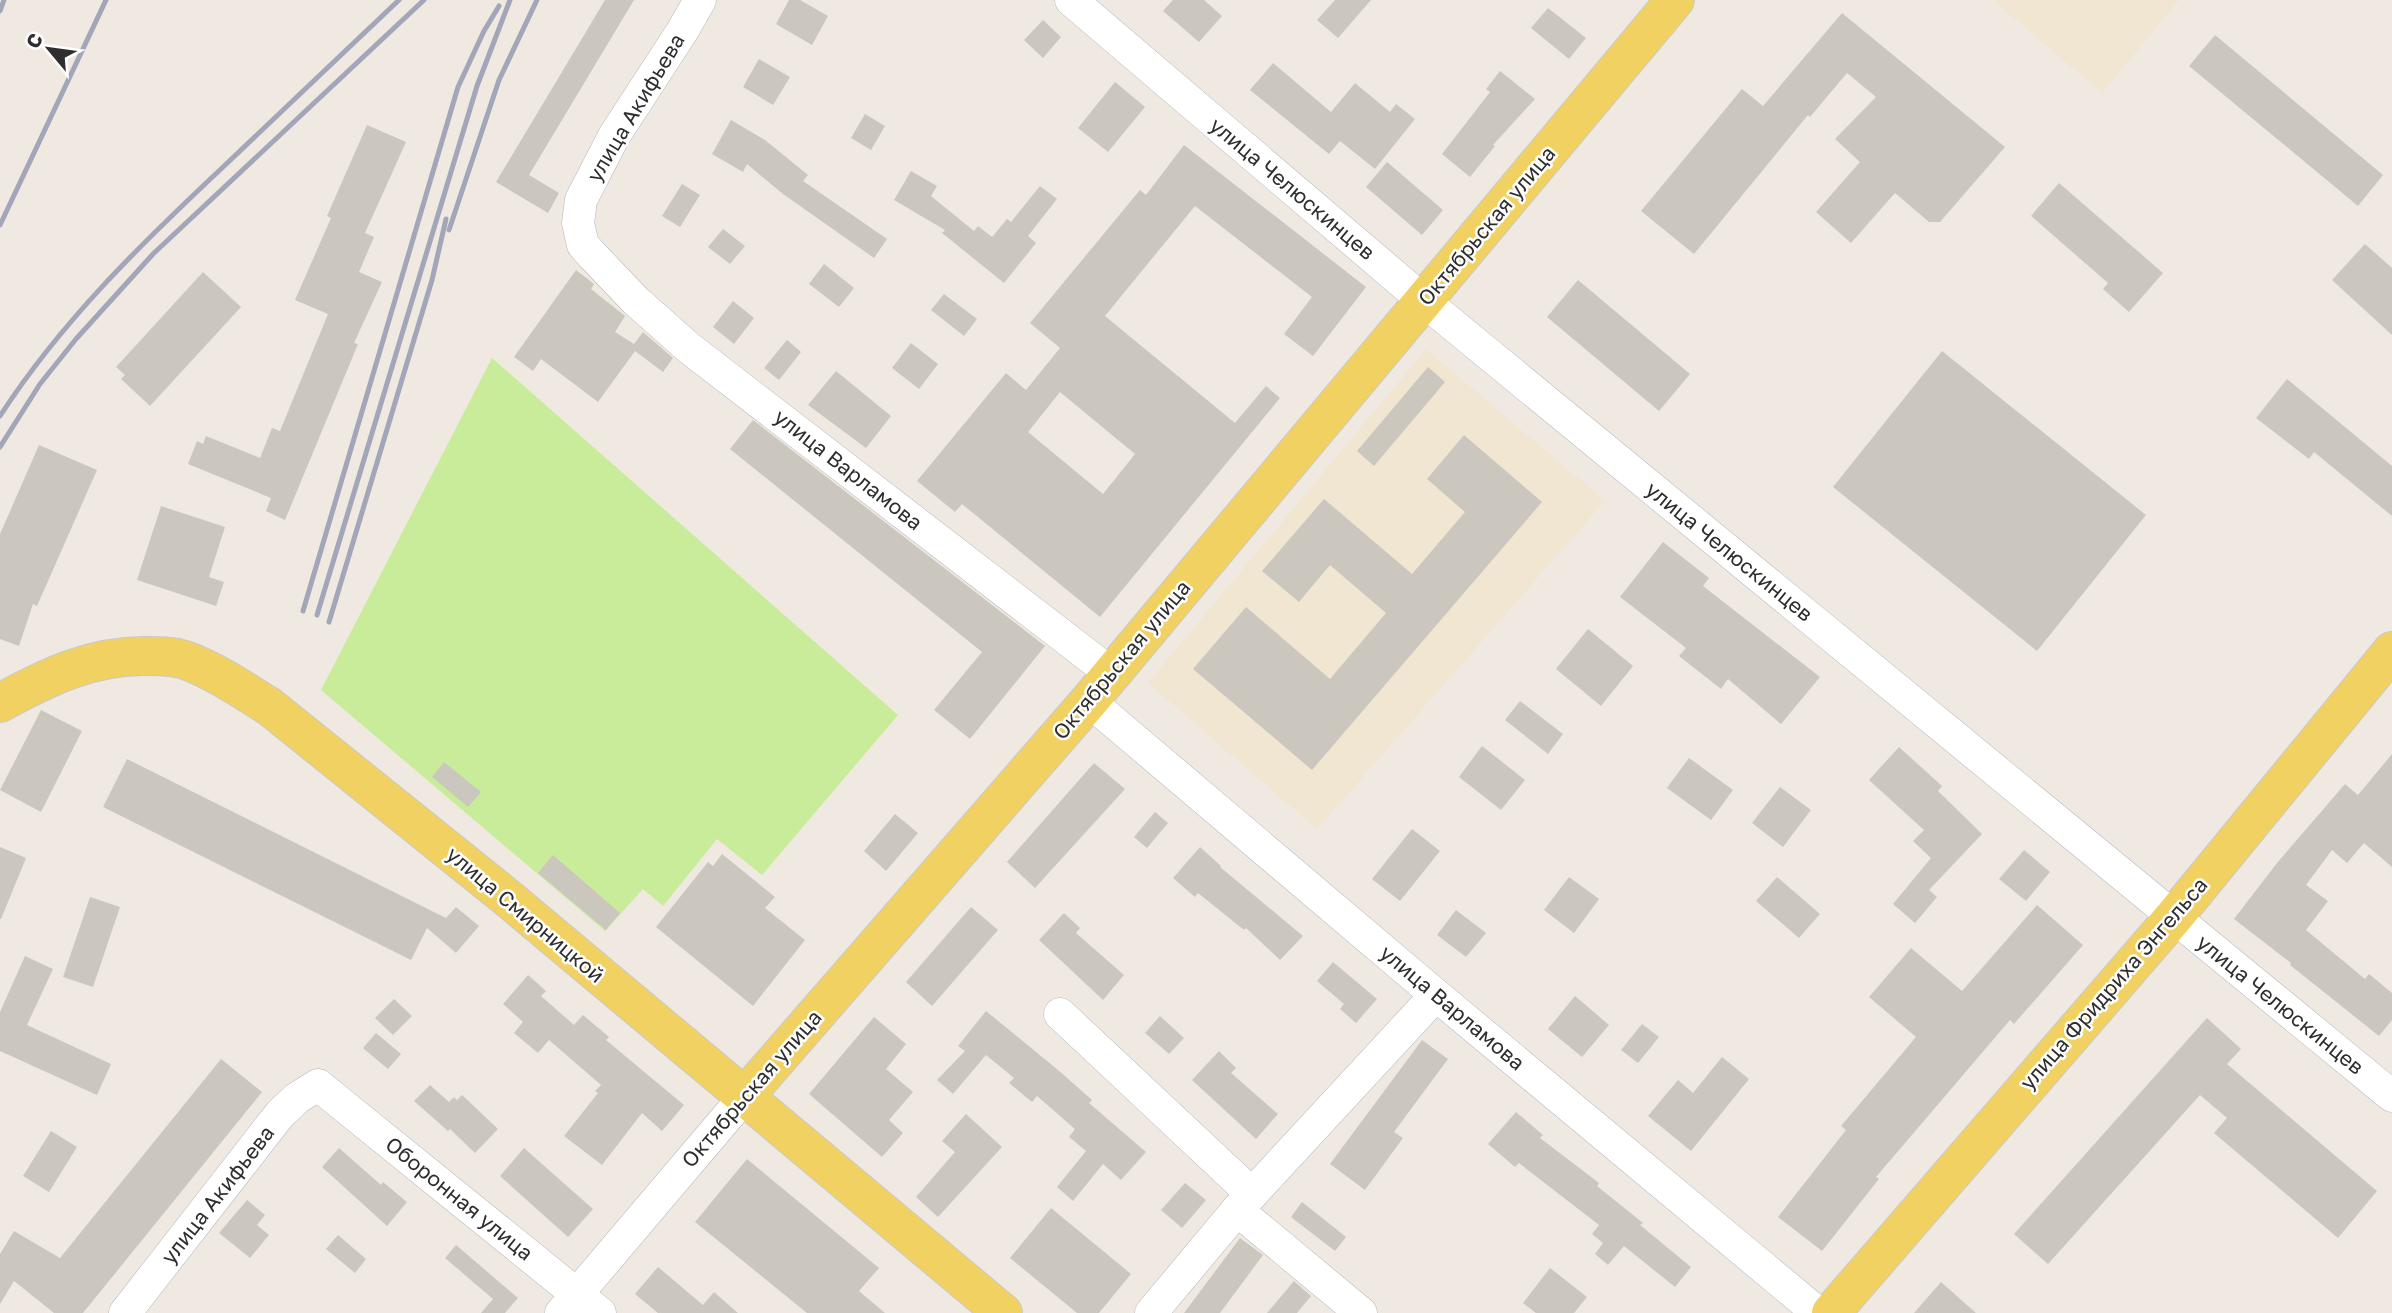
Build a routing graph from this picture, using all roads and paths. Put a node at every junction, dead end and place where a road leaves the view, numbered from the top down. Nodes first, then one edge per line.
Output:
1 (699, 0) edge
2 (1071, 0) edge
3 (1675, 0) edge
4 (593, 256) joint
5 (1424, 301) junction
6 (2392, 651) edge
7 (1100, 687) junction
8 (0, 703) edge
9 (2173, 918) junction
10 (1436, 995) junction
11 (1060, 1014) dead end
12 (318, 1085) joint
13 (745, 1096) junction
14 (2392, 1096) edge
15 (1245, 1202) junction
16 (579, 1307) edge
17 (125, 1313) edge
18 (1003, 1313) edge
19 (1151, 1313) edge
20 (1361, 1313) edge
21 (1818, 1313) edge
22 (1831, 1313) edge

1 - 4 street, улица Акифьева
2 - 5 street, улица Челюскинцев
3 - 5 main road, Октябрьская улица
4 - 7 street, улица Варламова
5 - 7 main road, Октябрьская улица
5 - 9 street, улица Челюскинцев
6 - 9 main road, улица Фридриха Энгельса
7 - 10 street, улица Варламова
7 - 13 main road, Октябрьская улица
8 - 13 main road, улица Смирницкой
9 - 14 street, улица Челюскинцев
9 - 22 main road, улица Фридриха Энгельса
10 - 15 street
10 - 21 street, улица Варламова
11 - 15 street
12 - 16 street, Оборонная улица
12 - 17 street, улица Акифьева
13 - 16 street, Октябрьская улица
13 - 18 main road, улица Смирницкой
15 - 19 street
15 - 20 street

